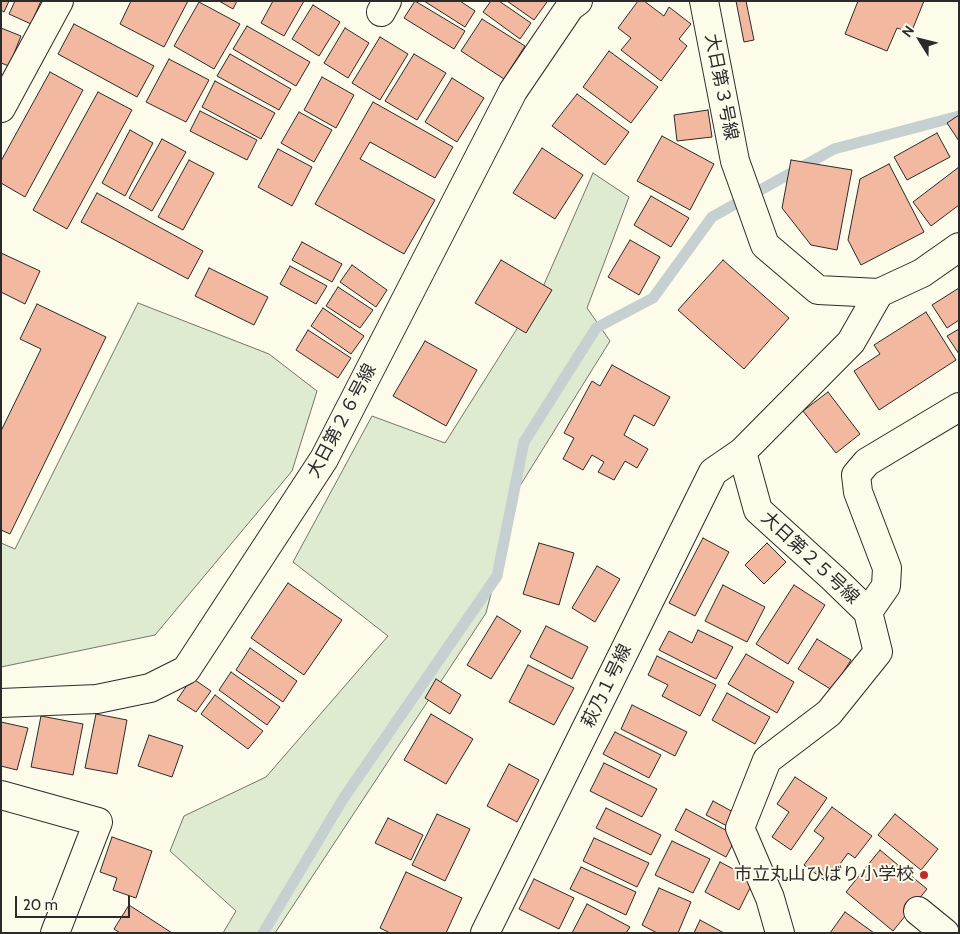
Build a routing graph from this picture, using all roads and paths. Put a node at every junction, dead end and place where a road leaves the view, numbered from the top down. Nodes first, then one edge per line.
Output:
1 (59, 1) edge
2 (578, 1) edge
3 (704, 1) edge
4 (1, 108) edge
5 (959, 247) edge
6 (879, 293) junction
7 (959, 407) edge
8 (742, 452) junction
9 (868, 612) junction
10 (1, 703) edge
11 (1, 795) edge
12 (55, 933) edge
13 (485, 933) edge
14 (780, 933) edge

1 - 4 street
2 - 10 street, 大日第２６号線
3 - 6 street, 大日第３号線
5 - 6 street
6 - 8 street
7 - 9 street
8 - 9 street, 大日第２５号線
8 - 13 street, 萩乃１号線
9 - 14 street, 大日第２５号線
11 - 12 street

